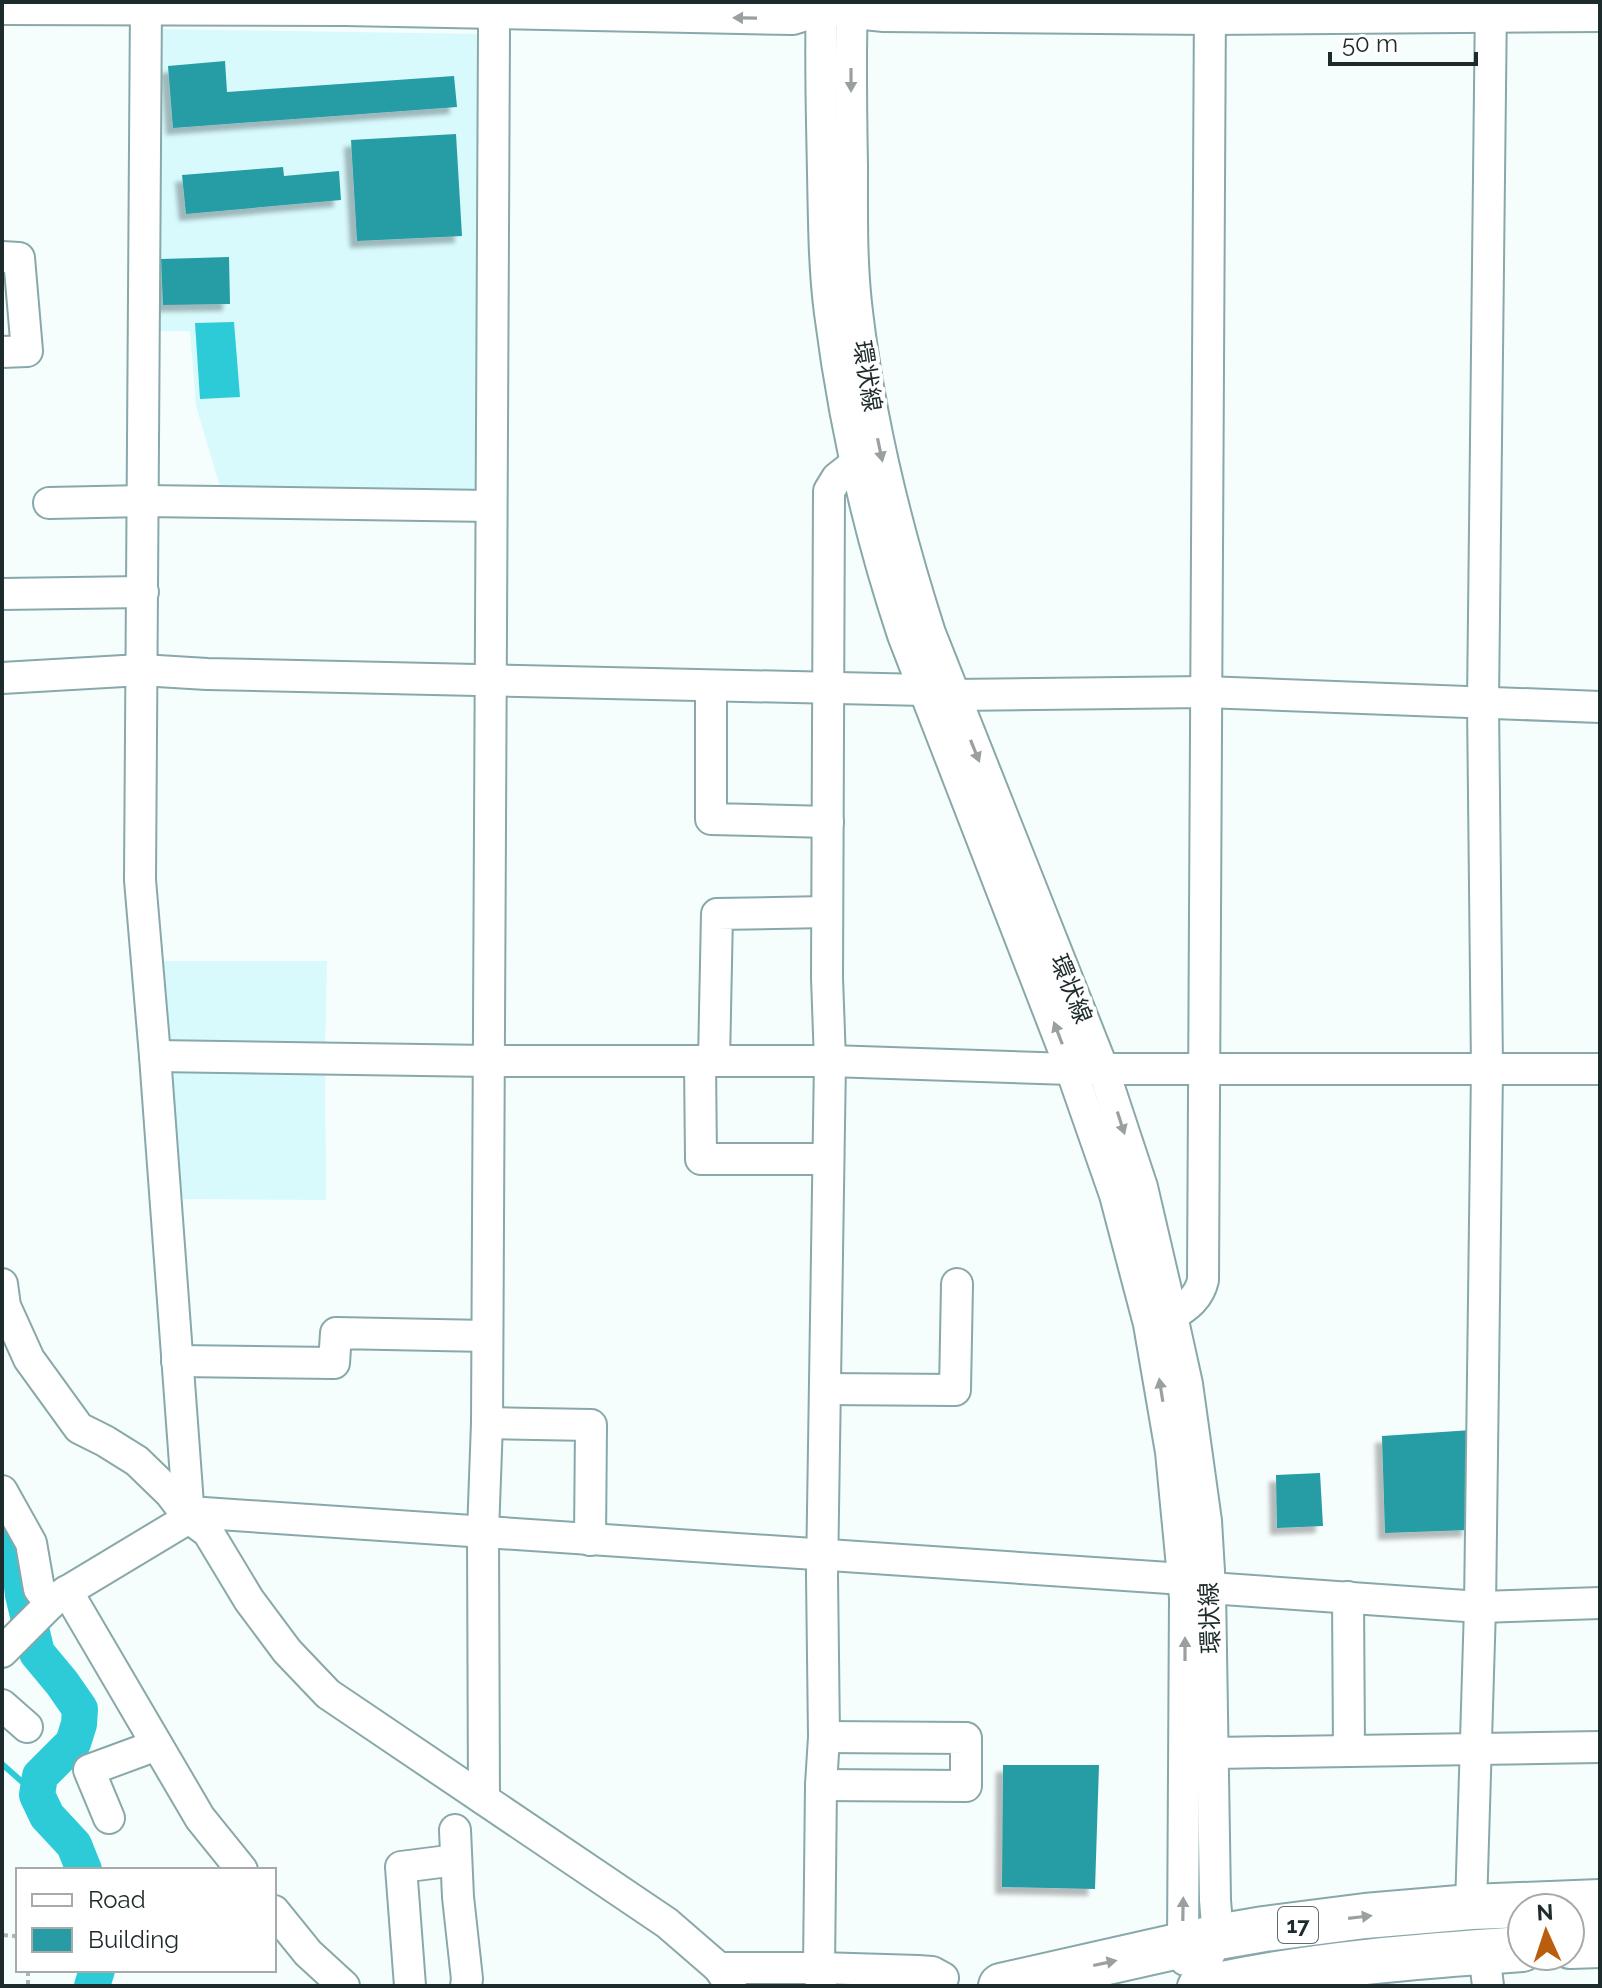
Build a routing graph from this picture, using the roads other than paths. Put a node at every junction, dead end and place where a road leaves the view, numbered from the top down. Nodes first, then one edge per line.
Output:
1 (816, 5) edge
2 (146, 6) edge
3 (493, 8) edge
4 (852, 8) edge
5 (2, 9) edge
6 (1490, 10) edge
7 (1211, 11) edge
8 (1600, 16) edge
9 (2, 257) edge
10 (2, 352) edge
11 (856, 463) junction
12 (144, 501) junction
13 (49, 503) dead end
14 (491, 506) junction
15 (143, 592) junction
16 (2, 594) edge
17 (141, 670) junction
18 (2, 678) edge
19 (490, 680) junction
20 (711, 686) junction
21 (829, 688) junction
22 (1205, 692) junction
23 (939, 693) junction
24 (1483, 703) junction
25 (1600, 707) edge
26 (828, 822) junction
27 (827, 912) junction
28 (155, 1056) junction
29 (489, 1061) junction
30 (707, 1061) junction
31 (830, 1061) junction
32 (1071, 1069) junction
33 (1103, 1069) junction
34 (1205, 1069) junction
35 (1487, 1069) junction
36 (1600, 1069) edge
37 (828, 1159) junction
38 (2, 1284) edge
39 (957, 1284) dead end
40 (1172, 1316) junction
41 (487, 1336) junction
42 (177, 1361) junction
43 (825, 1389) junction
44 (487, 1423) junction
45 (2, 1491) edge
46 (199, 1525) junction
47 (590, 1540) junction
48 (484, 1542) junction
49 (822, 1565) junction
50 (1193, 1588) junction
51 (1348, 1597) junction
52 (58, 1598) junction
53 (1600, 1603) edge
54 (1480, 1607) junction
55 (2, 1652) edge
56 (2, 1705) edge
57 (27, 1727) dead end
58 (824, 1737) junction
59 (157, 1745) junction
60 (1600, 1747) edge
61 (1477, 1749) junction
62 (1349, 1751) junction
63 (1214, 1753) junction
64 (821, 1785) junction
65 (484, 1799) junction
66 (109, 1818) dead end
67 (455, 1830) dead end
68 (456, 1860) junction
69 (240, 1868) edge
70 (1600, 1902) edge
71 (1471, 1907) junction
72 (276, 1913) edge
73 (1498, 1962) edge
74 (1196, 1964) edge
75 (725, 1977) edge
76 (820, 1977) edge
77 (934, 1983) edge
78 (344, 1986) edge
79 (410, 1986) edge
80 (466, 1986) edge
81 (1001, 1986) edge
82 (1213, 1986) edge

1 -> 3 street
1 - 4 street
1 - 11 street, 環状線
2 - 3 street
2 - 5 street
2 - 12 street
3 - 14 street
4 - 7 street
4 -> 23 street, 環状線
6 - 7 street
6 - 8 street
6 - 24 street
7 - 22 street
9 - 10 street
11 - 21 street
11 - 23 street, 環状線
12 - 13 street
12 - 14 street
12 - 15 street
14 - 19 street
15 - 16 street
15 - 17 street
17 - 18 street
17 - 19 street
17 - 28 street
19 - 20 street
19 - 29 street
20 - 21 street
20 - 26 street
21 - 23 street
21 - 26 street
22 - 23 street
22 - 24 street
22 - 34 street
32 -> 23 street, 環状線
23 -> 33 street, 環状線
24 - 25 street
24 - 35 street
26 - 27 street
27 - 30 street
27 - 31 street
28 - 29 street
28 - 42 street
29 - 30 street
29 - 41 street
30 - 31 street
30 - 37 street
31 - 32 street
31 - 37 street
32 - 33 street
50 -> 32 street, 環状線
33 - 34 street
33 -> 40 street, 環状線
34 - 35 street
34 - 40 street
35 - 36 street
35 - 54 street
37 - 43 street
38 - 46 street
39 - 43 street
40 - 50 street, 環状線
41 - 42 street
41 - 44 street
42 - 46 street
43 - 49 street
44 - 47 street
44 - 48 street
45 - 52 street
46 - 48 street
46 - 52 street
46 - 65 street
47 - 48 street
47 - 49 street
48 - 49 street
48 - 65 street
49 - 50 street
49 - 58 street
50 - 51 street
50 - 63 street, 環状線
74 -> 50 street, 環状線
51 - 54 street
51 - 62 street
52 - 55 street
52 - 59 street
53 - 54 street
54 - 61 street
56 - 57 street
58 - 64 street
58 - 64 street
59 - 66 street
59 - 69 street
60 - 61 street
61 - 62 street
61 - 71 street
62 - 63 street
63 - 74 street, 環状線
64 - 76 street
65 - 75 street
67 - 68 street
68 - 79 street
68 - 80 street
70 - 71 highway, 17
74 -> 71 highway, 17
72 - 78 street
73 - 82 highway, 17
81 -> 74 highway, 17
75 - 76 street
76 - 77 street

